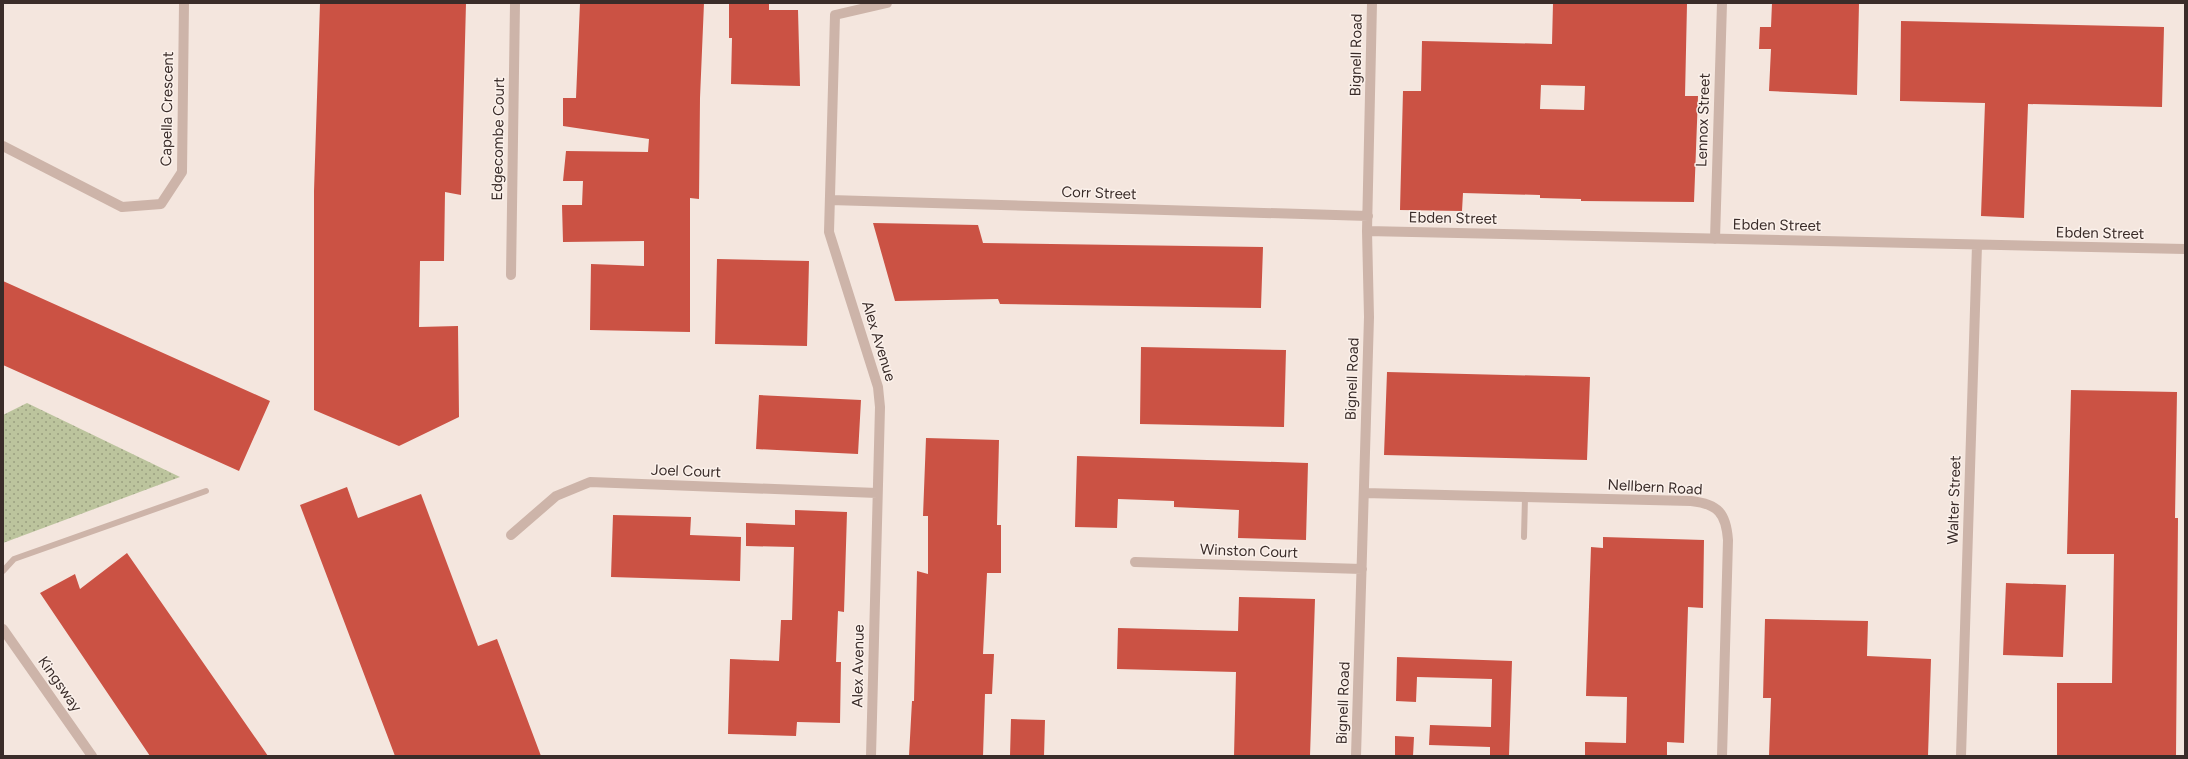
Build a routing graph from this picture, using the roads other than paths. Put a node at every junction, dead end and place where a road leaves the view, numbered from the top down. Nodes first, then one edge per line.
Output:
1 (184, 3) edge
2 (515, 3) edge
3 (887, 3) edge
4 (1372, 3) edge
5 (1722, 3) edge
6 (3, 146) edge
7 (830, 200) junction
8 (1368, 216) junction
9 (1367, 231) junction
10 (1715, 239) junction
11 (1977, 245) junction
12 (2185, 249) edge
13 (511, 274) dead end
14 (206, 491) dead end
15 (878, 493) junction
16 (1364, 493) junction
17 (1525, 497) junction
18 (511, 535) dead end
19 (1524, 537) dead end
20 (1135, 562) dead end
21 (1362, 569) junction
22 (3, 571) edge
23 (3, 629) edge
24 (92, 756) edge
25 (871, 756) edge
26 (1356, 756) edge
27 (1722, 756) edge
28 (1961, 756) edge

1 - 6 street, Capella Crescent
2 - 13 street, Edgecombe Court
3 - 7 street, Alex Avenue
4 - 8 street, Bignell Road
5 - 10 street, Lennox Street
7 - 8 street, Corr Street
7 - 15 street, Alex Avenue
8 - 9 street, Bignell Road
9 - 10 street, Ebden Street
9 - 16 street, Bignell Road
10 - 11 street, Ebden Street
11 - 12 street, Ebden Street
11 - 28 street, Walter Street
14 - 22 lane
15 - 18 street, Joel Court
15 - 25 street, Alex Avenue
16 - 17 street, Nellbern Road
16 - 21 street, Bignell Road
17 - 19 lane
17 - 27 street, Nellbern Road
20 - 21 street, Winston Court
21 - 26 street, Bignell Road
23 - 24 street, Kingsway

